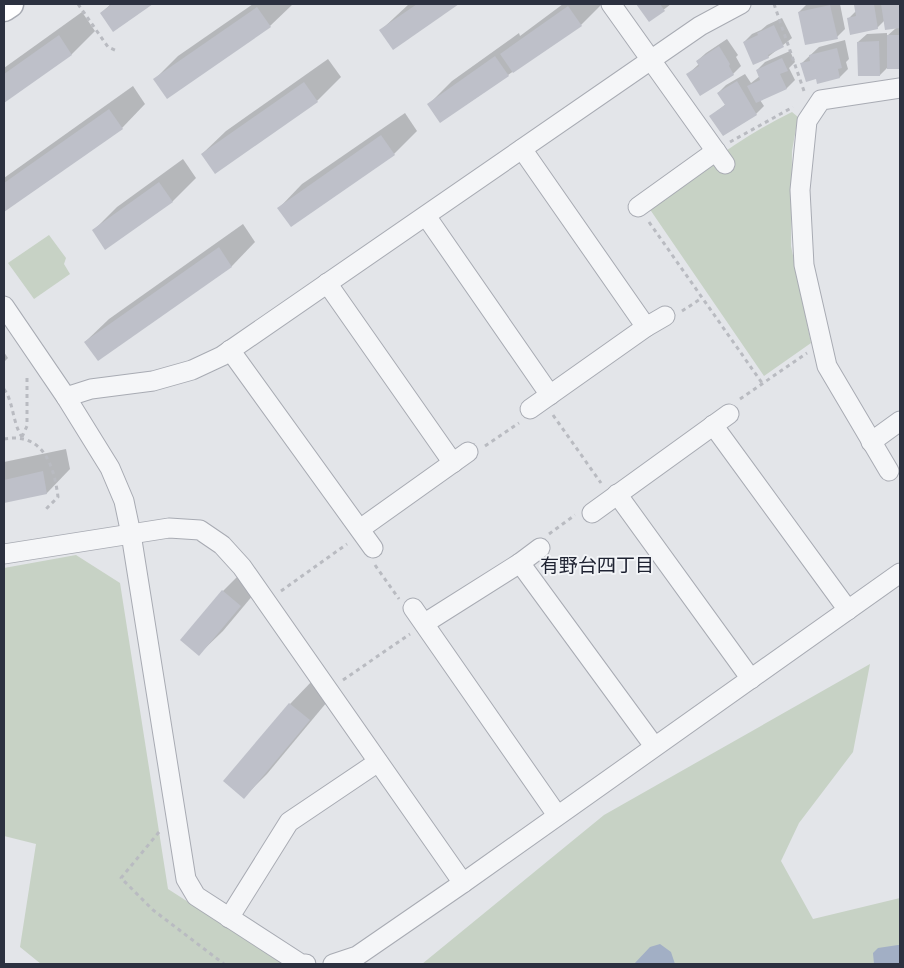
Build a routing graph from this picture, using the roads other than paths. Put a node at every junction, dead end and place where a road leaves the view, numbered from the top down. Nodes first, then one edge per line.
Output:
1 (10, 4) edge
2 (611, 4) edge
3 (742, 4) edge
4 (4, 8) edge
5 (651, 60) junction
6 (900, 88) edge
7 (522, 149) junction
8 (638, 207) road end
9 (426, 216) junction
10 (327, 283) junction
11 (4, 306) edge
12 (665, 316) dead end
13 (646, 327) junction
14 (230, 350) junction
15 (66, 397) junction
16 (729, 414) road end
17 (900, 422) edge
18 (714, 425) junction
19 (871, 442) junction
20 (889, 471) dead end
21 (615, 496) junction
22 (592, 513) road end
23 (360, 529) junction
24 (131, 534) junction
25 (373, 548) road end
26 (540, 548) road end
27 (4, 554) edge
28 (520, 563) junction
29 (900, 573) edge
30 (413, 608) road end
31 (848, 610) junction
32 (424, 624) junction
33 (751, 679) junction
34 (654, 746) junction
35 (378, 762) junction
36 (557, 815) junction
37 (463, 883) junction
38 (229, 918) junction
39 (306, 964) edge
40 (333, 964) edge

1 - 4 street
2 - 5 street
3 - 5 street
5 - 7 street
5 - 8 street
6 - 19 street
7 - 9 street
7 - 13 street
9 - 10 street
9 - 13 street
10 - 14 street
10 - 23 street
11 - 15 street
12 - 13 street
14 - 15 street
14 - 23 street
15 - 24 street
16 - 18 street
17 - 19 street
18 - 21 street
18 - 31 street
19 - 20 street
21 - 22 street
21 - 33 street
23 - 25 street
24 - 27 street
24 - 35 street
24 - 38 street
26 - 28 street
28 - 32 street
28 - 34 street
29 - 31 street
30 - 32 street
31 - 33 street
32 - 36 street
33 - 34 street
34 - 36 street
35 - 37 street
35 - 38 street
36 - 37 street
37 - 40 street
38 - 39 street

